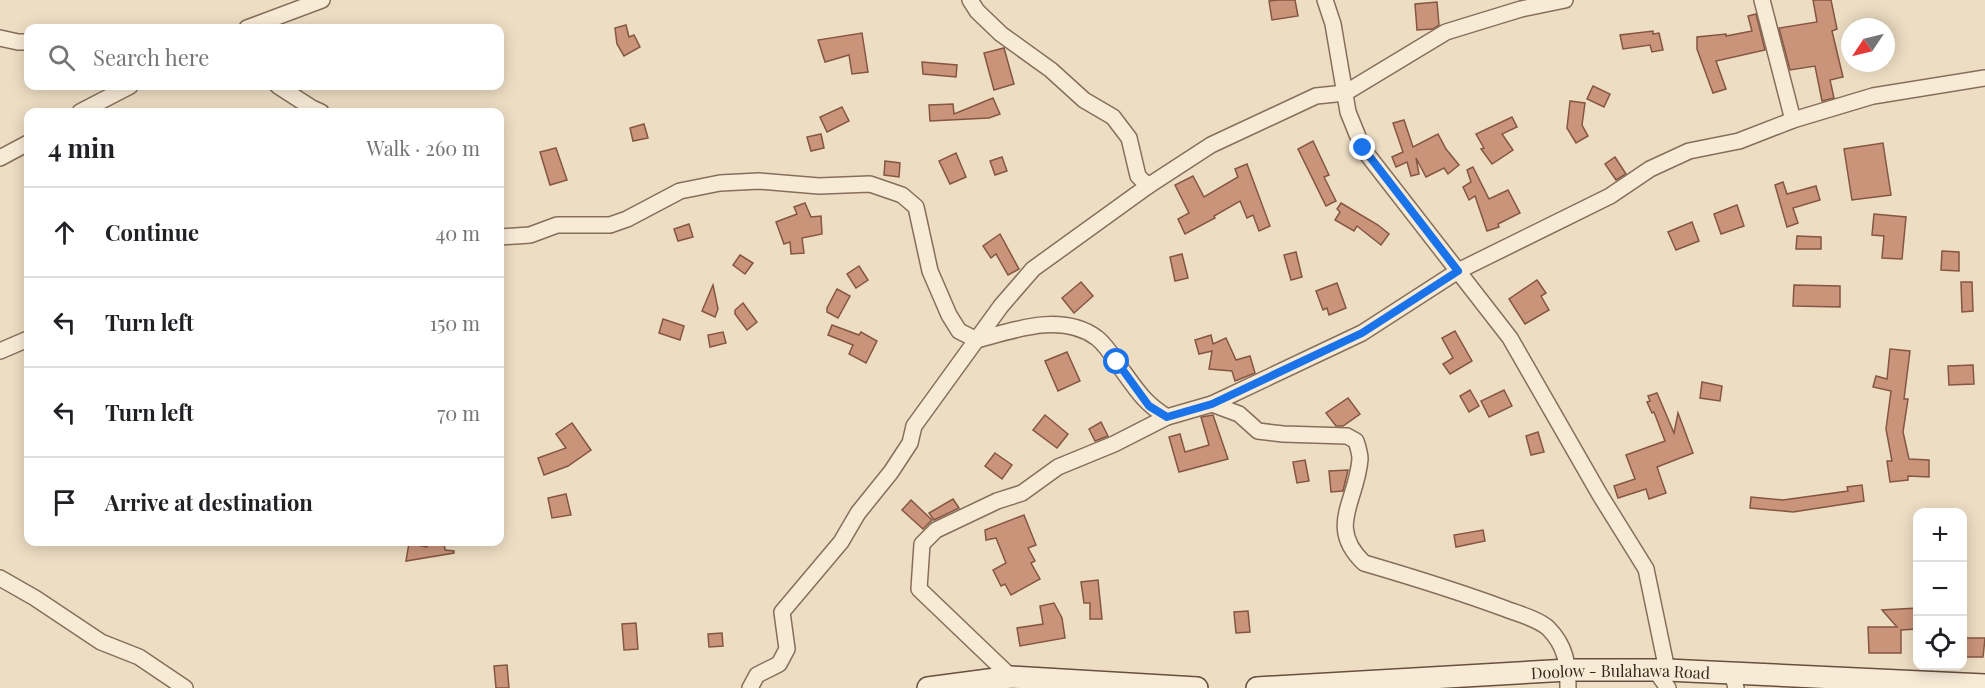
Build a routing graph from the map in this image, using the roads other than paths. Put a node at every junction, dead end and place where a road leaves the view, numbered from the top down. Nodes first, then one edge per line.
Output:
1 (321, 0) edge
2 (970, 0) edge
3 (1325, 0) edge
4 (1565, 0) edge
5 (1762, 0) edge
6 (258, 24) edge
7 (0, 38) edge
8 (24, 42) edge
9 (1985, 78) edge
10 (122, 90) edge
11 (284, 90) edge
12 (1345, 93) junction
13 (88, 108) edge
14 (312, 108) edge
15 (1792, 120) junction
16 (24, 144) edge
17 (0, 158) edge
18 (1148, 186) junction
19 (504, 236) edge
20 (1458, 271) junction
21 (977, 340) junction
22 (24, 341) edge
23 (0, 351) edge
24 (1212, 404) junction
25 (1167, 417) junction
26 (0, 578) edge
27 (1663, 676) edge
28 (1011, 677) junction
29 (1568, 679) edge
30 (1734, 680) edge
31 (1321, 686) edge
32 (1985, 686) edge
33 (185, 688) edge
34 (750, 688) edge
35 (928, 688) edge
36 (1197, 688) edge
37 (1257, 688) edge

1 - 6 street
2 - 18 street
3 - 12 street
4 - 12 street
5 - 15 street
7 - 8 street
9 - 15 street
10 - 13 street
11 - 14 street
12 - 18 street
12 - 20 street
15 - 20 street
16 - 17 street
18 - 21 street
19 - 21 street
20 - 24 street
20 - 27 street
21 - 25 street
21 - 34 street
22 - 23 street
24 - 25 street
24 - 29 street
25 - 28 street
26 - 33 street
27 - 29 main road, Doolow - Bulahawa Road
27 - 30 main road, Doolow - Bulahawa Road
28 - 35 main road
28 - 36 main road
29 - 31 main road, Doolow - Bulahawa Road
30 - 32 main road, Doolow - Bulahawa Road
31 - 37 main road, Doolow - Bulahawa Road

